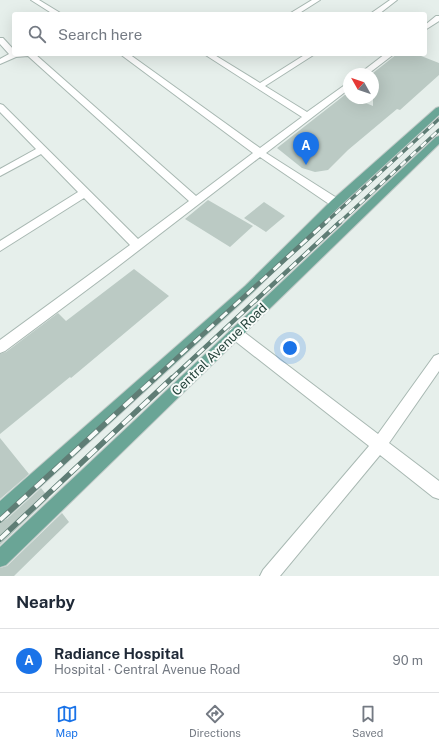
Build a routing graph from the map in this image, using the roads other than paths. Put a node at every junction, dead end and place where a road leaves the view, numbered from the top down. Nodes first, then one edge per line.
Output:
1 (34, 0) edge
2 (317, 0) edge
3 (394, 0) edge
4 (55, 12) edge
5 (296, 12) edge
6 (377, 12) edge
7 (439, 18) edge
8 (427, 27) edge
9 (0, 40) edge
10 (12, 54) edge
11 (14, 56) edge
12 (32, 56) edge
13 (127, 56) edge
14 (211, 56) edge
15 (221, 56) edge
16 (308, 56) edge
17 (387, 56) edge
18 (216, 59) junction
19 (0, 62) edge
20 (371, 68) edge
21 (260, 86) junction
22 (343, 89) edge
23 (0, 107) edge
24 (439, 110) edge
25 (307, 116) junction
26 (439, 139) edge
27 (42, 150) junction
28 (259, 152) junction
29 (0, 173) edge
30 (85, 192) junction
31 (195, 201) junction
32 (336, 203) junction
33 (137, 245) junction
34 (0, 247) edge
35 (235, 333) junction
36 (0, 347) edge
37 (439, 360) edge
38 (379, 445) junction
39 (439, 491) edge
40 (0, 512) edge
41 (0, 559) edge
42 (269, 576) edge

1 - 4 street
2 - 5 street
3 - 6 street
7 - 8 street
9 - 10 street
11 - 19 street
12 - 31 street
13 - 28 street
14 - 18 street
15 - 18 street
16 - 21 street
17 - 20 street
18 - 21 street
21 - 25 street
22 - 25 street
23 - 27 street
24 - 32 main road
25 - 28 street
26 - 35 main road, Central Avenue Road
27 - 29 street
27 - 30 street
28 - 31 street
28 - 32 street
30 - 33 street
30 - 34 street
31 - 33 street
32 - 40 main road
33 - 36 street
35 - 38 street
35 - 41 main road, Central Avenue Road
37 - 38 street
38 - 39 street
38 - 42 street

